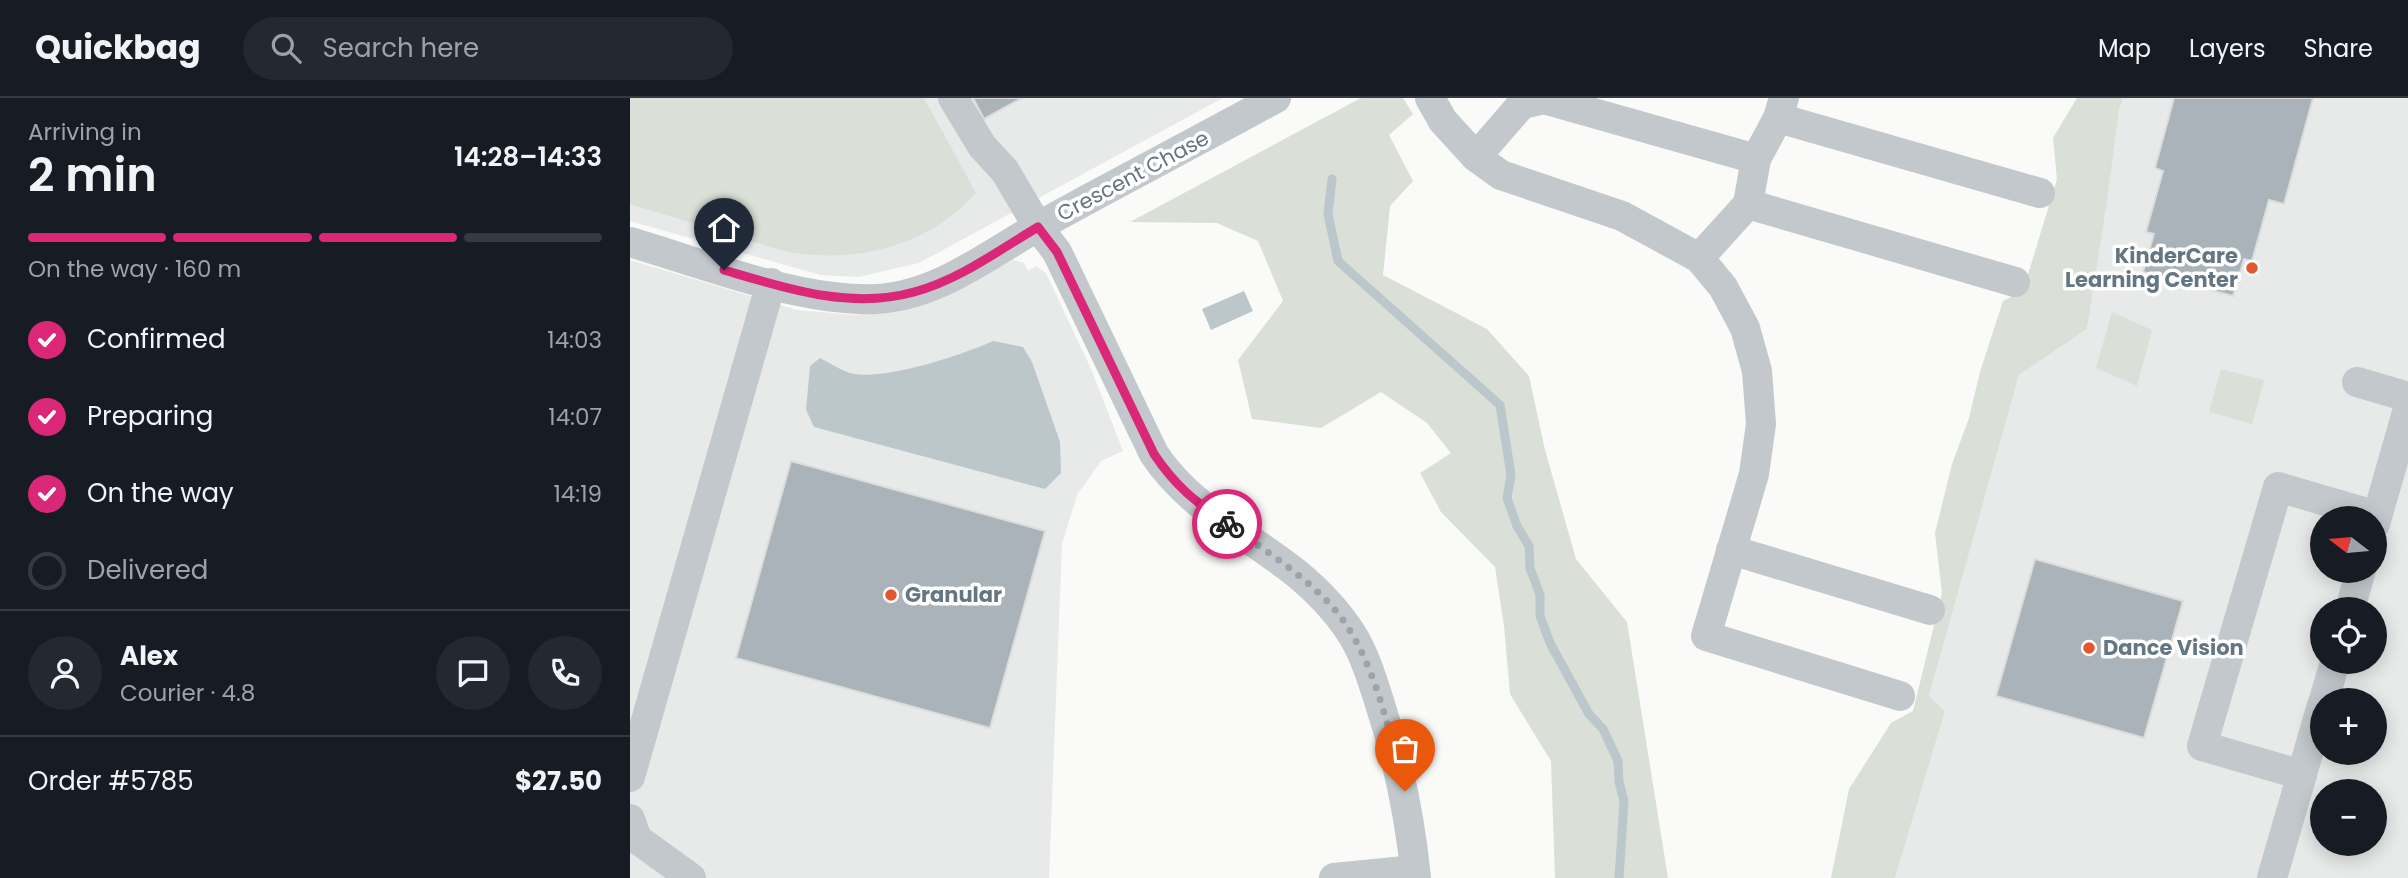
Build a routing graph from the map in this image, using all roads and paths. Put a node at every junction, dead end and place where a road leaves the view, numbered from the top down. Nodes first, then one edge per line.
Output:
1 (953, 98) edge
2 (1430, 98) edge
3 (1268, 100) edge
4 (1781, 108) edge
5 (1476, 157) junction
6 (1756, 159) junction
7 (2040, 193) dead end
8 (1748, 204) junction
9 (1038, 227) junction
10 (630, 242) edge
11 (1699, 258) junction
12 (2015, 282) dead end
13 (771, 284) junction
14 (2357, 383) dead end
15 (2408, 397) edge
16 (2408, 409) edge
17 (2334, 506) edge
18 (2380, 506) edge
19 (1731, 550) junction
20 (1930, 610) dead end
21 (1899, 696) dead end
22 (2310, 747) edge
23 (2302, 775) junction
24 (630, 777) edge
25 (630, 819) edge
26 (1415, 874) edge
27 (691, 878) edge
28 (1334, 878) edge
29 (2272, 878) edge

1 - 9 street
2 - 5 street
3 - 9 street, Crescent Chase
4 - 6 street
4 - 7 street
5 - 6 street
5 - 11 street
6 - 8 street
8 - 11 street
8 - 12 street
9 - 13 street, Crescent Chase
9 - 26 street
10 - 13 street, Crescent Chase
11 - 19 street
13 - 24 street
14 - 15 street
16 - 18 street
17 - 23 street
19 - 20 street
19 - 21 street
22 - 23 street
23 - 29 street
25 - 27 street
26 - 28 street

